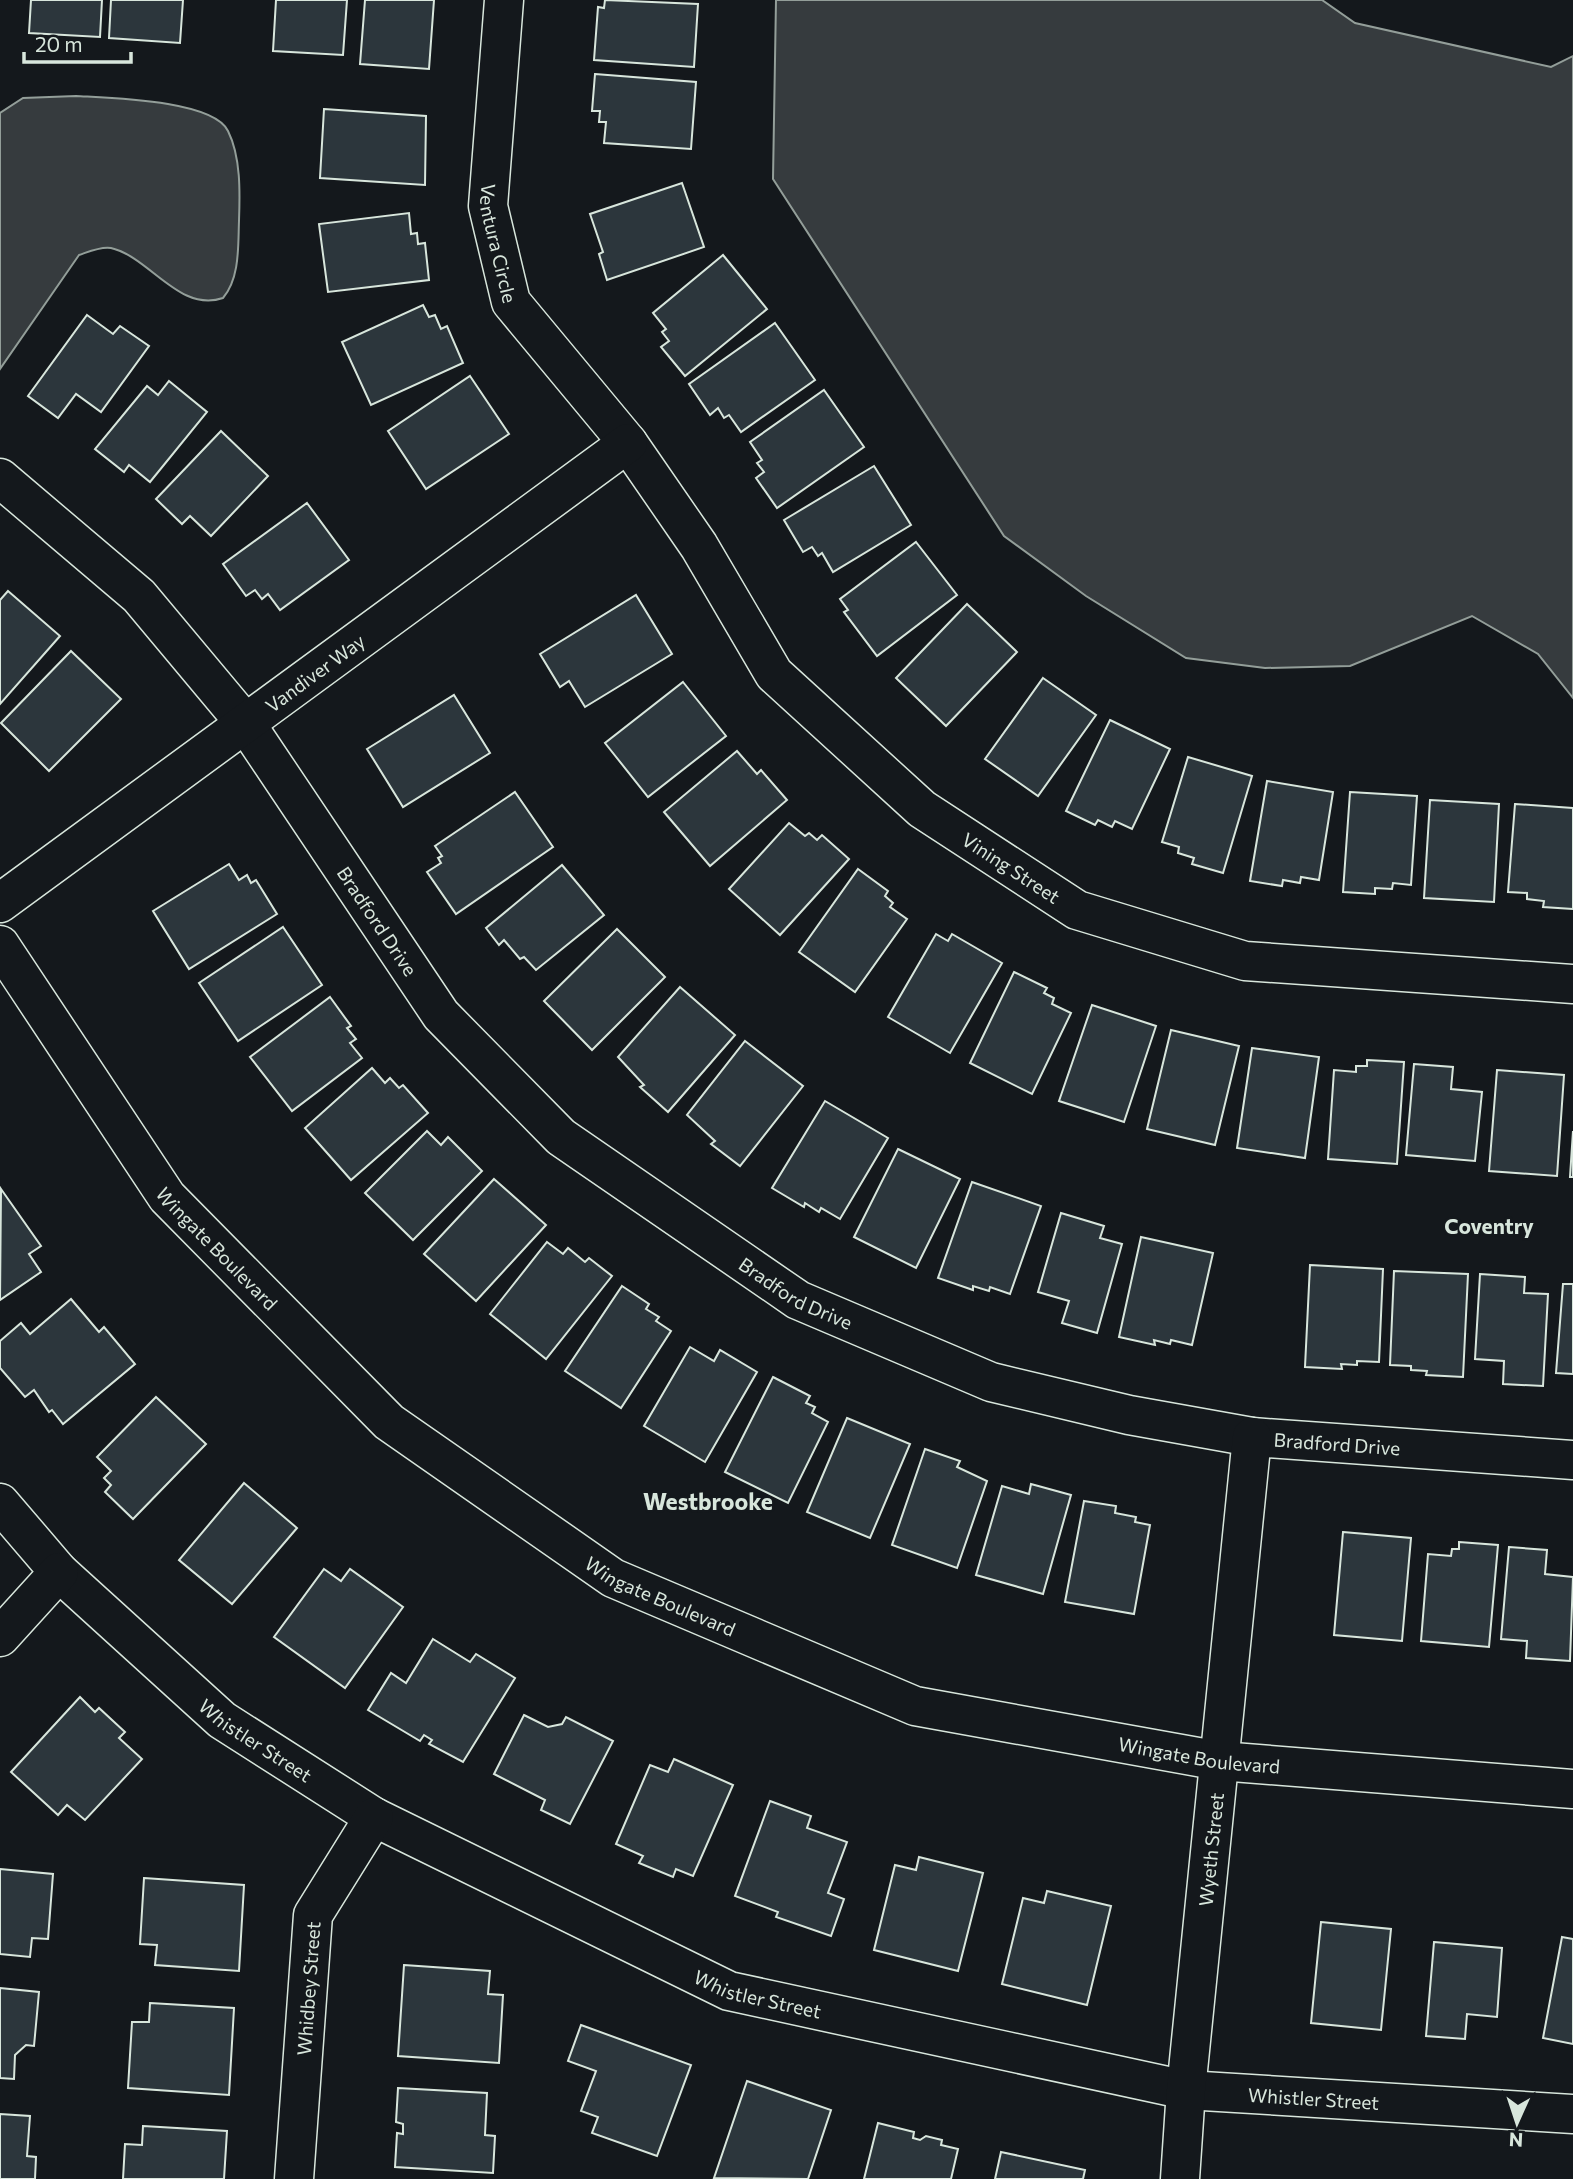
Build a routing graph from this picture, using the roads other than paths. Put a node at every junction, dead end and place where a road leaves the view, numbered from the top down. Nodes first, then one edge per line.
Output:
1 (505, 0) edge
2 (628, 443) junction
3 (0, 478) edge
4 (246, 724) junction
5 (0, 903) edge
6 (0, 945) edge
7 (1573, 984) edge
8 (1252, 1437) junction
9 (1573, 1460) edge
10 (0, 1503) edge
11 (59, 1572) junction
12 (0, 1637) edge
13 (1220, 1761) junction
14 (1573, 1789) edge
15 (374, 1817) junction
16 (1186, 2090) junction
17 (1573, 2114) edge
18 (294, 2179) edge
19 (1180, 2179) edge

1 - 2 street, Ventura Circle
2 - 4 street, Vandiver Way
2 - 7 street, Vining Street
3 - 4 street
4 - 5 street, Vandiver Way
4 - 8 street, Bradford Drive
6 - 13 street, Wingate Boulevard
8 - 9 street, Bradford Drive
8 - 13 street, Wyeth Street
10 - 11 street, Whistler Street
11 - 12 street
11 - 15 street, Whistler Street
13 - 14 street, Wingate Boulevard
13 - 16 street, Wyeth Street
15 - 16 street, Whistler Street
15 - 18 street, Whidbey Street
16 - 17 street, Whistler Street
16 - 19 street, Wyeth Street

